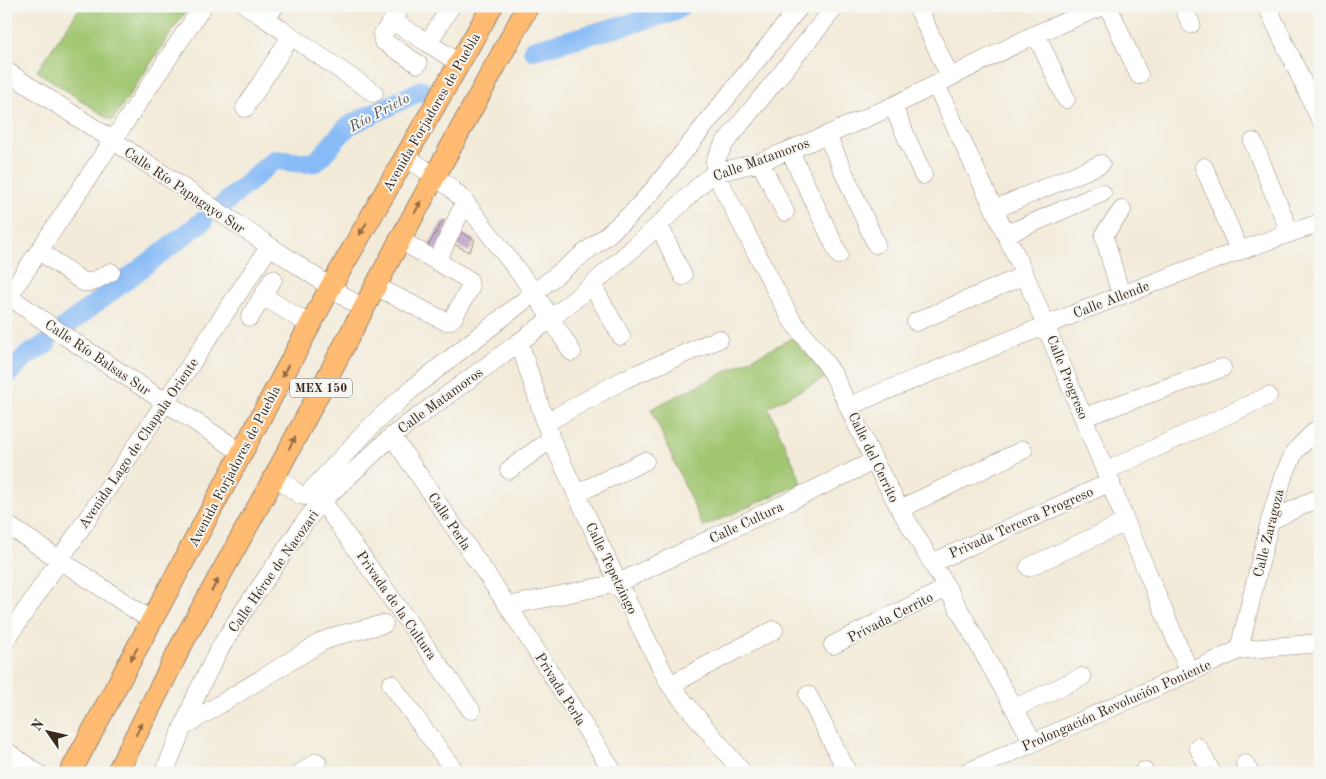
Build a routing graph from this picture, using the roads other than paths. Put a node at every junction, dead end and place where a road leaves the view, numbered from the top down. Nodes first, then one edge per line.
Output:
1 (203, 6) edge
2 (247, 6) edge
3 (451, 6) edge
4 (492, 6) edge
5 (528, 6) edge
6 (800, 6) edge
7 (836, 6) edge
8 (917, 6) edge
9 (1103, 6) edge
10 (1108, 6) edge
11 (1183, 6) edge
12 (1267, 6) edge
13 (271, 13) edge
14 (397, 13) edge
15 (1191, 24) dead end
16 (1036, 34) junction
17 (291, 36) junction
18 (428, 43) junction
19 (459, 63) junction
20 (418, 64) dead end
21 (6, 71) edge
22 (1139, 75) dead end
23 (943, 81) junction
24 (374, 93) dead end
25 (1066, 99) dead end
26 (893, 106) junction
27 (245, 108) dead end
28 (1320, 119) edge
29 (827, 135) junction
30 (114, 141) junction
31 (1253, 142) dead end
32 (790, 151) junction
33 (405, 156) junction
34 (760, 162) junction
35 (1101, 164) dead end
36 (1204, 167) dead end
37 (715, 173) junction
38 (923, 175) dead end
39 (436, 176) junction
40 (1102, 193) dead end
41 (465, 202) junction
42 (995, 209) junction
43 (1122, 210) dead end
44 (785, 212) dead end
45 (1320, 223) edge
46 (659, 226) junction
47 (1290, 233) junction
48 (1007, 234) junction
49 (400, 240) junction
50 (876, 244) dead end
51 (270, 246) junction
52 (1239, 250) junction
53 (40, 251) junction
54 (839, 255) dead end
55 (437, 261) junction
56 (112, 272) dead end
57 (1026, 275) junction
58 (683, 276) dead end
59 (274, 279) dead end
60 (592, 285) junction
61 (375, 286) junction
62 (330, 288) junction
63 (534, 292) junction
64 (1121, 295) junction
65 (262, 296) junction
66 (7, 297) edge
67 (362, 310) junction
68 (250, 316) dead end
69 (552, 318) junction
70 (916, 322) dead end
71 (1047, 324) junction
72 (310, 325) junction
73 (621, 336) dead end
74 (719, 339) dead end
75 (519, 342) junction
76 (572, 352) dead end
77 (1222, 368) dead end
78 (1268, 396) dead end
79 (166, 402) junction
80 (849, 406) junction
81 (1084, 418) junction
82 (1320, 428) edge
83 (548, 431) junction
84 (392, 436) junction
85 (1023, 450) dead end
86 (241, 452) junction
87 (645, 461) dead end
88 (874, 461) junction
89 (509, 470) dead end
90 (275, 476) junction
91 (1109, 476) junction
92 (576, 494) junction
93 (1320, 497) edge
94 (322, 501) junction
95 (900, 509) junction
96 (1270, 521) junction
97 (1126, 522) junction
98 (6, 524) edge
99 (59, 560) junction
100 (932, 563) junction
101 (1030, 567) dead end
102 (618, 583) junction
103 (947, 588) junction
104 (508, 606) junction
105 (152, 621) junction
106 (384, 624) dead end
107 (774, 630) dead end
108 (6, 640) edge
109 (1320, 643) edge
110 (833, 645) dead end
111 (1239, 650) junction
112 (1190, 673) junction
113 (1082, 677) dead end
114 (391, 684) dead end
115 (670, 685) junction
116 (808, 695) dead end
117 (1015, 708) junction
118 (471, 710) dead end
119 (184, 727) junction
120 (1033, 742) junction
121 (1198, 747) dead end
122 (6, 751) edge
123 (316, 762) dead end
124 (37, 773) edge
125 (70, 773) edge
126 (117, 773) edge
127 (164, 773) edge
128 (301, 773) edge
129 (456, 773) edge
130 (614, 773) edge
131 (743, 773) edge
132 (848, 773) edge
133 (966, 773) edge
134 (1212, 773) edge

1 - 30 street
2 - 13 street
3 - 18 street
4 - 19 main road, Avenida Forjadores de Puebla / MEX 150
5 - 39 main road, MEX 150
6 - 63 street
7 - 37 street
8 - 23 street, Calle Progreso
9 - 16 street, Calle Matamoros
10 - 22 street
11 - 15 street
12 - 28 street
13 - 17 street
14 - 18 street
14 - 20 street
16 - 23 street, Calle Matamoros
16 - 25 street
17 - 24 street
17 - 27 street
18 - 19 street
19 - 33 main road, Avenida Forjadores de Puebla / MEX 150
21 - 30 street, Calle Río Papagayo Sur
23 - 26 street, Calle Matamoros
23 - 42 street, Calle Progreso
26 - 29 street, Calle Matamoros
26 - 38 street
29 - 32 street, Calle Matamoros
29 - 50 street
30 - 51 street, Calle Río Papagayo Sur
30 - 53 street
31 - 47 street
32 - 34 street, Calle Matamoros
32 - 54 street
33 - 39 street
33 -> 62 main road, Avenida Forjadores de Puebla / MEX 150
34 - 37 street, Calle Matamoros
34 - 44 street
35 - 42 street
36 - 52 street
37 - 46 street, Calle Matamoros
37 - 80 street, Calle del Cerrito
39 - 41 street
49 -> 39 main road, MEX 150
40 - 48 street
41 - 55 street
41 - 63 street
42 - 48 street, Calle Progreso
43 - 64 street
45 - 47 street, Calle Allende
46 - 58 street
46 - 60 street, Calle Matamoros
47 - 52 street, Calle Allende
48 - 57 street, Calle Progreso
49 - 55 street
49 - 61 main road, MEX 150
51 - 62 street, Calle Río Papagayo Sur
51 - 79 street, Avenida Lago de Chapala Oriente
52 - 64 street, Calle Allende
53 - 56 street
53 - 66 street
55 - 61 street
57 - 70 street
57 - 71 street, Calle Progreso
59 - 65 street
60 - 69 street, Calle Matamoros
60 - 73 street
61 - 67 main road, MEX 150
62 - 67 street, Calle Río Papagayo Sur
62 - 72 main road, Avenida Forjadores de Puebla / MEX 150
63 - 69 street
63 - 90 street
64 - 71 street, Calle Allende
65 - 68 street
65 - 72 street
66 - 79 street, Calle Río Balsas Sur
90 -> 67 main road, MEX 150
69 - 75 street, Calle Matamoros
69 - 76 street
71 - 80 street, Calle Allende
71 - 81 street, Calle Progreso
72 -> 86 main road, Avenida Forjadores de Puebla / MEX 150
74 - 83 street
75 - 83 street, Calle Tepetzingo
75 - 84 street, Calle Matamoros
77 - 81 street
78 - 91 street, Privada Tercera Progreso
79 - 86 street, Calle Río Balsas Sur
79 - 99 street, Avenida Lago de Chapala Oriente
80 - 88 street, Calle del Cerrito
81 - 91 street, Calle Progreso
82 - 96 street, Calle Zaragoza
83 - 89 street
83 - 92 street, Calle Tepetzingo
84 - 94 street, Calle Héroe de Nacozari
84 - 104 street, Calle Perla
85 - 95 street
86 - 105 main road, Avenida Forjadores de Puebla / MEX 150
87 - 92 street
88 - 95 street, Calle del Cerrito
88 - 102 street, Calle Cultura
126 -> 90 main road, MEX 150
91 - 97 street, Calle Progreso
91 - 100 street, Privada Tercera Progreso
92 - 102 street, Calle Tepetzingo
93 - 96 street
94 - 118 street, Privada de la Cultura
94 - 119 street, Calle Héroe de Nacozari
95 - 100 street, Calle del Cerrito
96 - 111 street, Calle Zaragoza
97 - 101 street
97 - 112 street, Calle Progreso
98 - 99 street
99 - 105 street
99 - 108 street, Avenida Lago de Chapala Oriente
100 - 103 street, Calle del Cerrito
102 - 104 street, Calle Cultura
102 - 115 street, Calle Tepetzingo
103 - 110 street, Privada Cerrito
103 - 117 street, Calle del Cerrito
104 - 130 street, Privada Perla
105 -> 125 main road, Avenida Forjadores de Puebla / MEX 150
106 - 119 street, Privada de la Cultura
107 - 115 street
109 - 111 street
111 - 112 street, Prolongación Revolución Poniente
112 - 120 street, Prolongación Revolución Poniente
113 - 117 street
114 - 129 street
115 - 131 street, Calle Tepetzingo
116 - 132 street
117 - 120 street, Calle del Cerrito
119 - 127 street, Calle Héroe de Nacozari
120 - 133 street, Prolongación Revolución Poniente
121 - 134 street
122 - 124 street
123 - 128 street

